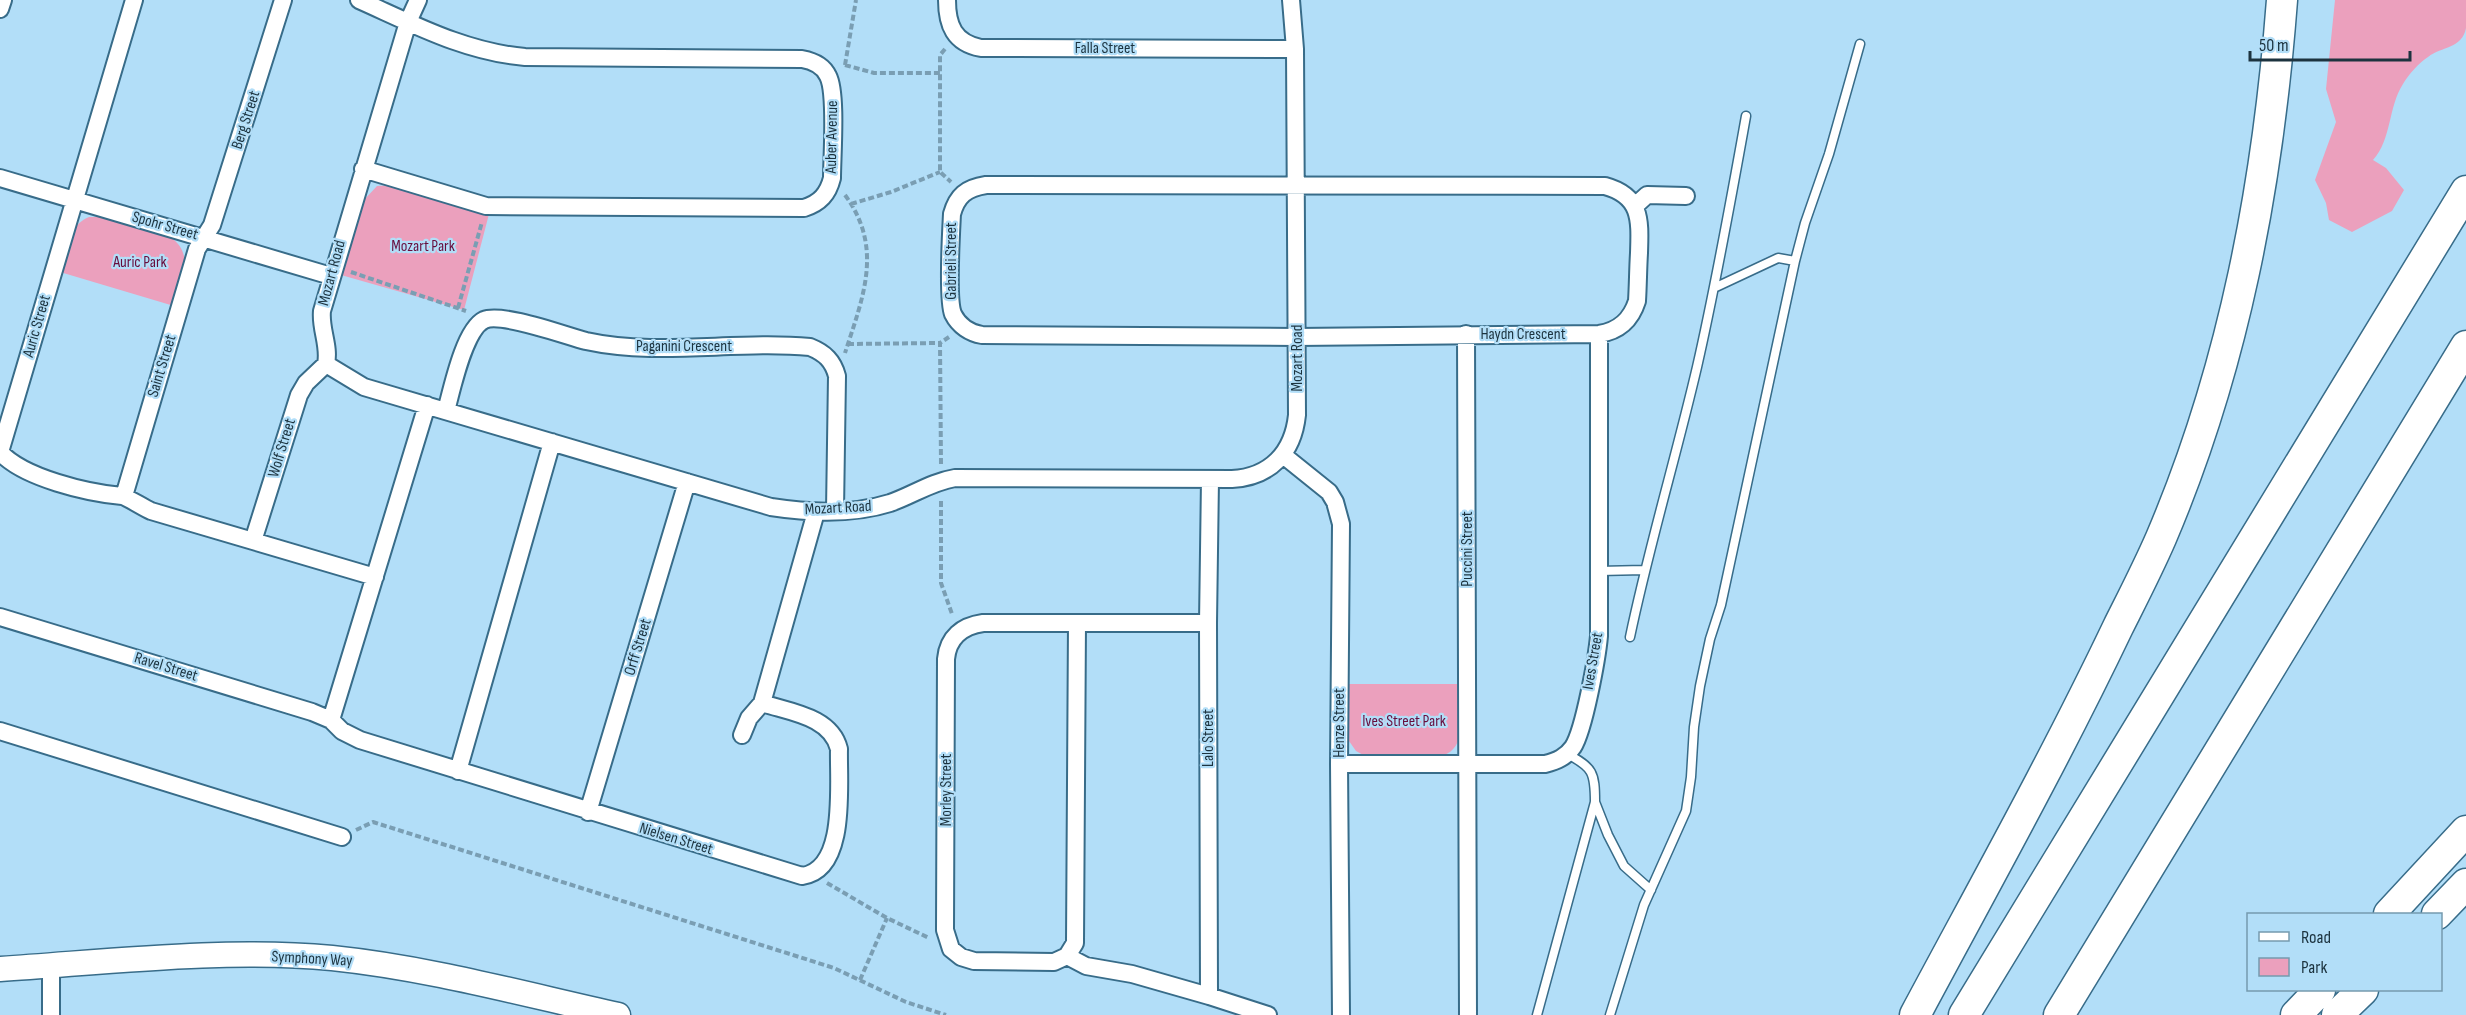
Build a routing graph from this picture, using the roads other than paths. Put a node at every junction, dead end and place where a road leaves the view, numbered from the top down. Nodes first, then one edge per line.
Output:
1 (3, 0) edge
2 (134, 0) edge
3 (283, 0) edge
4 (359, 0) edge
5 (418, 0) edge
6 (947, 0) edge
7 (1291, 0) edge
8 (2282, 0) edge
9 (0, 9) edge
10 (408, 22) junction
11 (1860, 44) dead end
12 (1295, 49) junction
13 (1746, 116) dead end
14 (363, 170) junction
15 (0, 178) edge
16 (1296, 184) junction
17 (2466, 191) edge
18 (1686, 196) dead end
19 (74, 200) junction
20 (1635, 207) junction
21 (204, 238) junction
22 (1795, 261) junction
23 (332, 271) junction
24 (1714, 288) junction
25 (1466, 334) junction
26 (1599, 334) junction
27 (1296, 337) junction
28 (2466, 346) edge
29 (326, 364) junction
30 (427, 405) junction
31 (446, 411) junction
32 (552, 442) junction
33 (0, 452) edge
34 (1283, 455) junction
35 (1210, 480) junction
36 (687, 482) junction
37 (124, 496) junction
38 (835, 511) junction
39 (816, 512) junction
40 (253, 541) junction
41 (1644, 570) junction
42 (1599, 571) junction
43 (375, 577) junction
44 (0, 617) edge
45 (1077, 623) junction
46 (1208, 623) junction
47 (1630, 637) dead end
48 (762, 703) junction
49 (331, 720) junction
50 (0, 731) edge
51 (742, 735) dead end
52 (1567, 754) junction
53 (1339, 764) junction
54 (1467, 764) junction
55 (458, 771) junction
56 (1595, 802) junction
57 (588, 812) junction
58 (2466, 831) edge
59 (342, 837) road end
60 (2466, 884) edge
61 (1651, 890) junction
62 (2391, 913) edge
63 (2439, 913) edge
64 (1067, 956) junction
65 (51, 966) junction
66 (0, 969) edge
67 (2319, 991) edge
68 (2362, 991) edge
69 (1209, 996) junction
70 (51, 1015) edge
71 (618, 1015) edge
72 (1268, 1015) edge
73 (1341, 1015) edge
74 (1468, 1015) edge
75 (1537, 1015) edge
76 (1610, 1015) edge
77 (1915, 1015) edge
78 (1964, 1015) edge
79 (2059, 1015) edge
80 (2296, 1015) edge
81 (2337, 1015) edge

1 - 9 street
2 - 19 street
3 - 21 street, Berg Street
4 - 10 street
5 - 10 street, Mozart Road
6 - 12 street, Falla Street
7 - 12 street, Mozart Road
8 - 77 highway
10 - 14 street, Mozart Road
10 - 14 street, Auber Avenue
11 - 22 lane
12 - 16 street, Mozart Road
13 - 24 lane
14 - 23 street, Mozart Road
15 - 19 street, Spohr Street
16 - 20 street
16 - 27 street, Mozart Road
16 - 27 street, Gabrieli Street
17 - 78 highway
18 - 20 street
19 - 21 street, Spohr Street
19 - 33 street, Auric Street
20 - 26 street, Haydn Crescent
21 - 23 street, Spohr Street
21 - 37 street, Saint Street
22 - 24 lane
22 - 61 lane
23 - 29 street, Mozart Road
24 - 41 lane
25 - 26 street, Haydn Crescent
25 - 27 street, Haydn Crescent
25 - 54 street, Puccini Street
26 - 42 street, Ives Street
27 - 34 street, Mozart Road
28 - 79 highway
29 - 30 street, Mozart Road
29 - 40 street, Wolf Street
30 - 31 street, Mozart Road
30 - 43 street
31 - 32 street, Mozart Road
31 - 38 street, Paganini Crescent
32 - 36 street, Mozart Road
32 - 55 street
33 - 37 street
34 - 35 street, Mozart Road
34 - 53 street, Henze Street
35 - 38 street, Mozart Road
35 - 46 street, Lalo Street
36 - 39 street, Mozart Road
36 - 57 street, Orff Street
37 - 40 street
38 - 39 street, Mozart Road
39 - 48 street
40 - 43 street
41 - 42 lane
41 - 47 lane
42 - 52 street, Ives Street
43 - 49 street
44 - 49 street, Ravel Street
45 - 46 street, Morley Street
45 - 64 street
45 - 64 street, Morley Street
46 - 69 street, Lalo Street
48 - 51 street
48 - 57 street, Nielsen Street
49 - 55 street, Ravel Street
50 - 59 street
52 - 54 street
52 - 56 lane
53 - 54 street
53 - 73 street, Henze Street
54 - 74 street
55 - 57 street, Nielsen Street
56 - 61 lane
56 - 75 lane
58 - 62 highway
60 - 63 highway
61 - 76 lane
64 - 69 street
65 - 66 main road, Symphony Way
65 - 70 street
65 - 71 main road, Symphony Way
67 - 80 highway
68 - 81 highway
69 - 72 street

